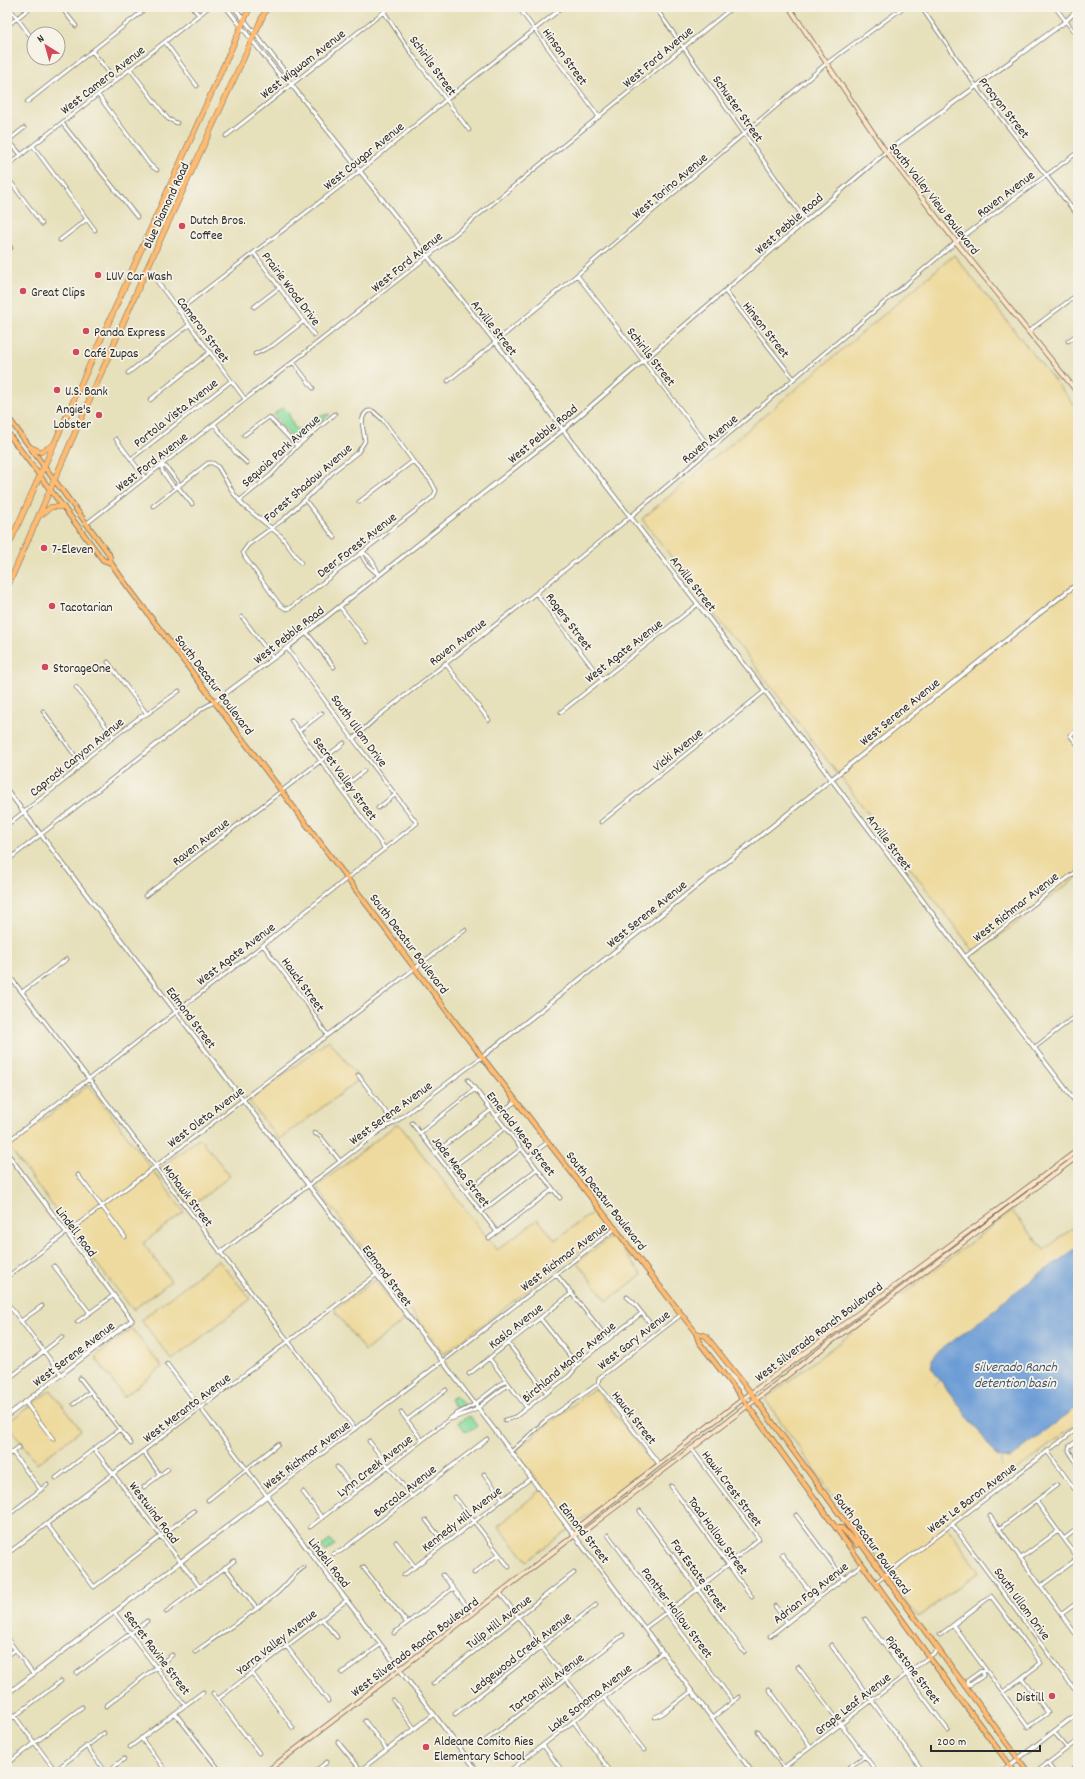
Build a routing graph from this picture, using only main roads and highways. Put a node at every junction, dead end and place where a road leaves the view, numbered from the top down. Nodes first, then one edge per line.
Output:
1 (250, 7) edge
2 (267, 7) edge
3 (789, 7) edge
4 (1078, 393) edge
5 (7, 416) edge
6 (7, 432) edge
7 (55, 443) junction
8 (30, 447) junction
9 (45, 466) junction
10 (40, 477) junction
11 (55, 480) junction
12 (50, 491) junction
13 (62, 507) junction
14 (38, 517) junction
15 (7, 550) edge
16 (111, 563) junction
17 (7, 588) edge
18 (1078, 1150) edge
19 (1078, 1156) edge
20 (696, 1333) junction
21 (751, 1393) junction
22 (743, 1399) junction
23 (755, 1399) junction
24 (748, 1405) junction
25 (836, 1528) junction
26 (575, 1534) junction
27 (865, 1551) junction
28 (966, 1685) junction
29 (956, 1693) junction
30 (266, 1772) edge
31 (1015, 1772) edge
32 (1028, 1772) edge

1 - 7 highway, Blue Diamond Road
2 - 11 highway, Blue Diamond Road
3 - 4 main road, South Valley View Boulevard
5 - 8 main road, South Decatur Boulevard
6 - 10 main road, South Decatur Boulevard
7 - 8 highway
7 - 9 highway, Blue Diamond Road
8 - 9 main road, South Decatur Boulevard
9 - 10 highway, Blue Diamond Road
9 - 11 main road, South Decatur Boulevard
10 - 12 main road, South Decatur Boulevard
10 - 15 highway, Blue Diamond Road
11 - 12 highway, Blue Diamond Road
11 - 16 main road, South Decatur Boulevard
12 - 13 main road, South Decatur Boulevard
12 - 14 highway, Blue Diamond Road
13 - 14 highway
13 - 16 main road, South Decatur Boulevard
14 - 17 highway, Blue Diamond Road
16 - 20 main road, South Decatur Boulevard
18 - 21 main road, West Silverado Ranch Boulevard
19 - 23 main road, West Silverado Ranch Boulevard
20 - 21 main road, South Decatur Boulevard
20 - 22 main road, South Decatur Boulevard
21 - 22 main road, West Silverado Ranch Boulevard
21 - 23 main road, South Decatur Boulevard
22 - 24 main road, South Decatur Boulevard
22 - 26 main road, West Silverado Ranch Boulevard
23 - 24 main road, West Silverado Ranch Boulevard
23 - 27 main road, South Decatur Boulevard
24 - 25 main road, South Decatur Boulevard
24 - 26 main road, West Silverado Ranch Boulevard
25 - 27 main road
25 - 29 main road, South Decatur Boulevard
26 - 30 main road, West Silverado Ranch Boulevard
27 - 28 main road, South Decatur Boulevard
28 - 29 main road
28 - 32 main road, South Decatur Boulevard
29 - 31 main road, South Decatur Boulevard

